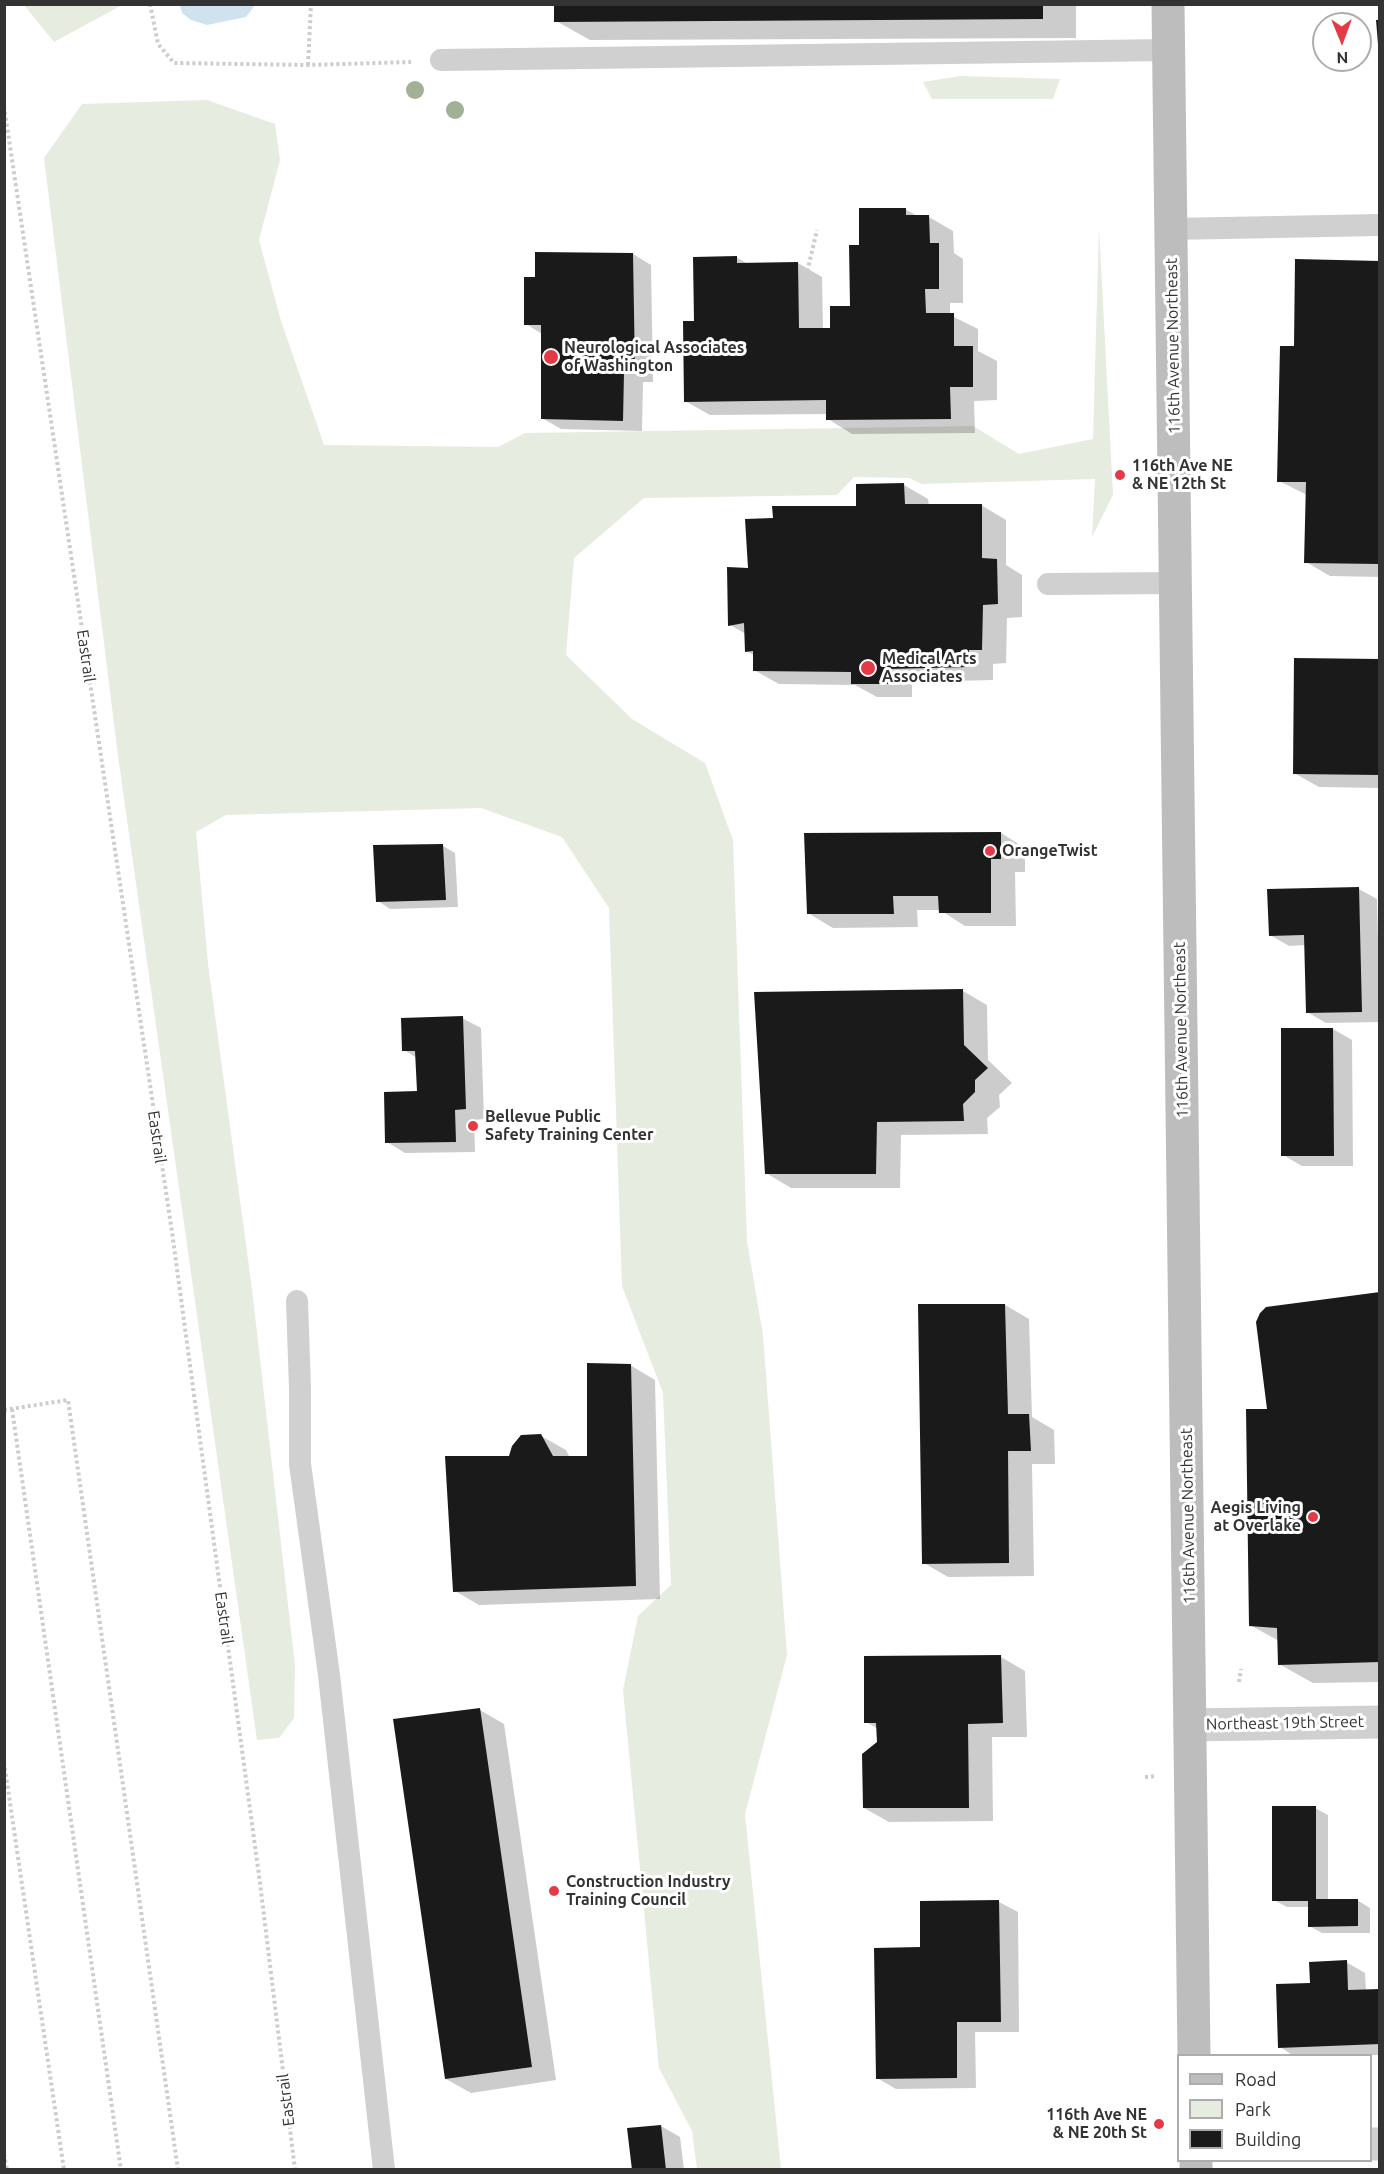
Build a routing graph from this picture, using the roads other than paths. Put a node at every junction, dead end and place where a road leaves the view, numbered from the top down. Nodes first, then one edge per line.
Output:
1 (1168, 4) edge
2 (1169, 50) junction
3 (441, 60) road end
4 (1380, 225) edge
5 (1171, 229) junction
6 (1176, 583) junction
7 (1048, 584) dead end
8 (297, 1301) dead end
9 (1380, 1722) edge
10 (1190, 1725) junction
11 (1194, 2054) edge
12 (384, 2169) edge

1 - 2 main road, 116th Avenue Northeast
2 - 3 lane
2 - 5 main road, 116th Avenue Northeast
4 - 5 lane
5 - 6 main road, 116th Avenue Northeast
6 - 7 lane
6 - 10 main road, 116th Avenue Northeast
8 - 12 lane
9 - 10 street, Northeast 19th Street
10 - 11 main road, 116th Avenue Northeast

